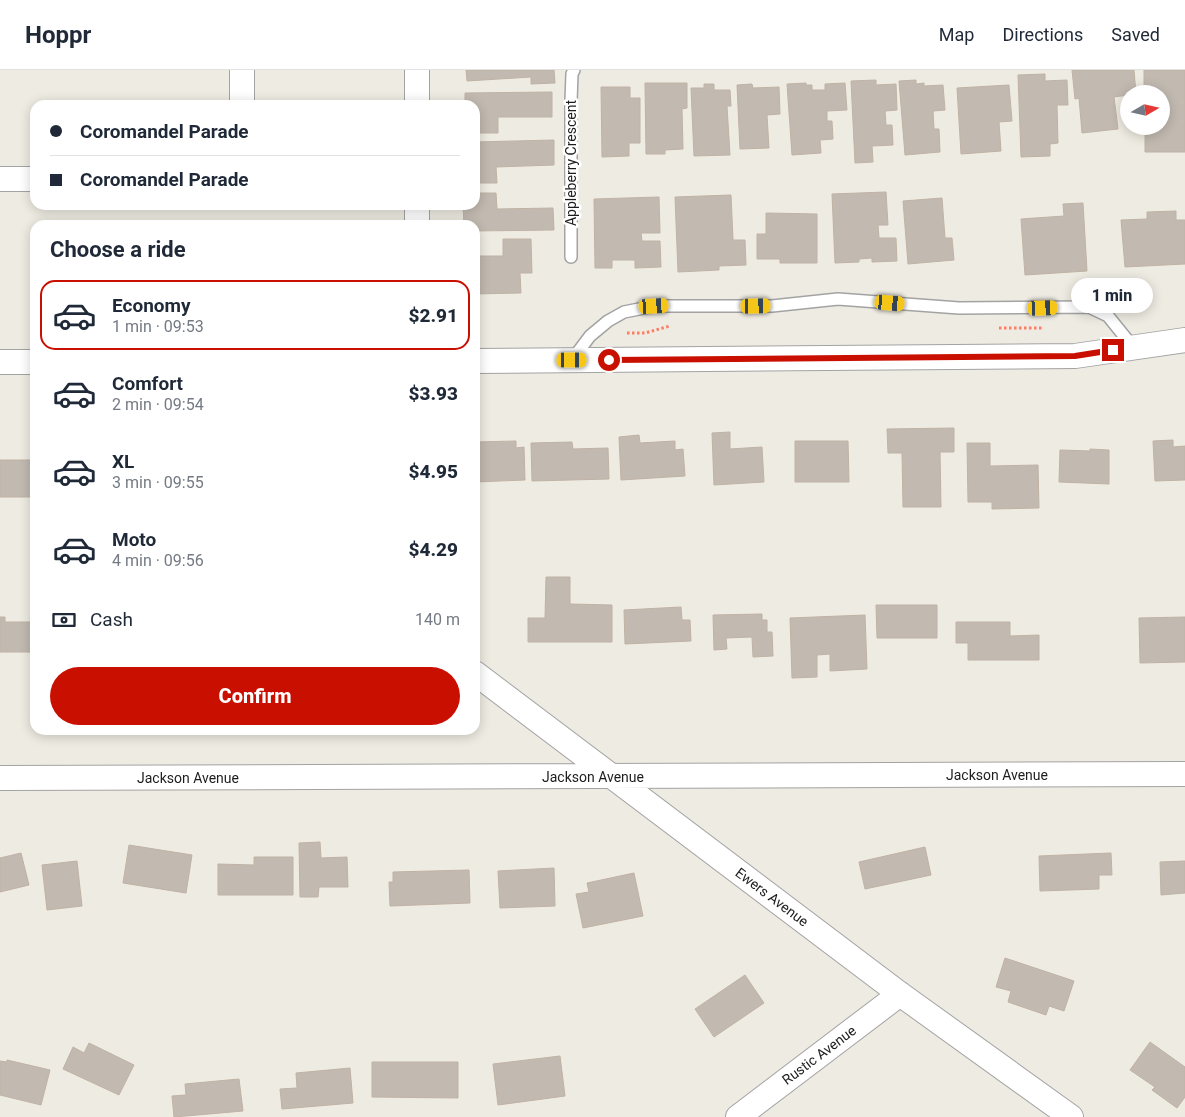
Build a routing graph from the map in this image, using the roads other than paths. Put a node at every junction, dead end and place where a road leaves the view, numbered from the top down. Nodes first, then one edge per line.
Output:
1 (242, 70) edge
2 (417, 70) edge
3 (574, 70) edge
4 (242, 100) edge
5 (417, 100) edge
6 (30, 178) edge
7 (0, 179) edge
8 (570, 258) dead end
9 (1185, 340) edge
10 (1133, 347) junction
11 (572, 360) junction
12 (480, 361) edge
13 (0, 362) edge
14 (30, 362) edge
15 (480, 677) edge
16 (1185, 774) edge
17 (613, 777) junction
18 (0, 778) edge
19 (900, 994) junction
20 (738, 1117) edge
21 (1071, 1117) edge

1 - 4 street
2 - 5 street
3 - 8 lane, Appleberry Crescent
6 - 7 street
9 - 10 street
10 - 11 street
10 - 11 lane
11 - 12 street
13 - 14 street
15 - 17 street, Ewers Avenue
16 - 17 street, Jackson Avenue
17 - 18 street, Jackson Avenue
17 - 19 street, Ewers Avenue
19 - 20 street, Rustic Avenue
19 - 21 street, Ewers Avenue

